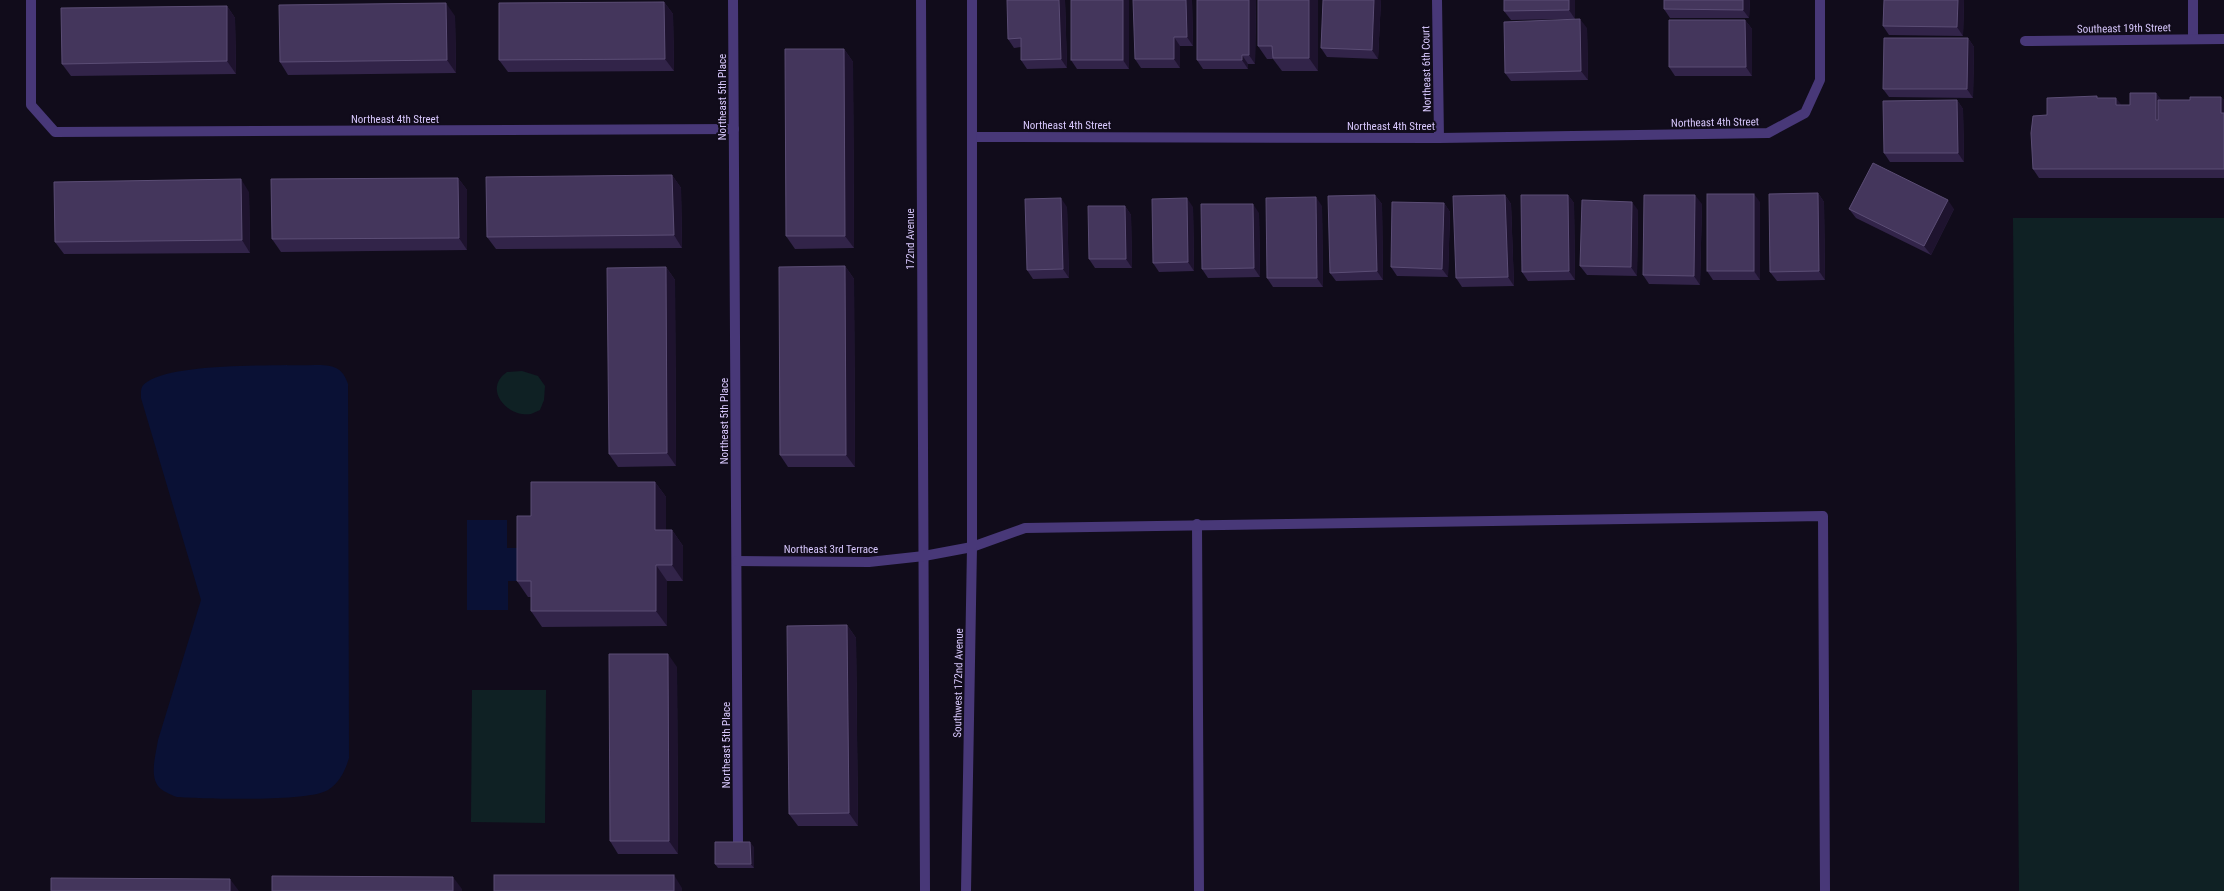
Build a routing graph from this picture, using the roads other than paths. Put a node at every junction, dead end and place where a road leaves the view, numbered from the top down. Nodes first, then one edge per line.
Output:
1 (31, 0) edge
2 (733, 0) edge
3 (921, 0) edge
4 (972, 0) edge
5 (1437, 0) edge
6 (1820, 0) edge
7 (2193, 0) edge
8 (2193, 39) junction
9 (2224, 39) edge
10 (2025, 41) dead end
11 (734, 129) junction
12 (973, 137) junction
13 (1439, 138) junction
14 (1197, 524) junction
15 (972, 547) junction
16 (924, 556) junction
17 (737, 561) junction
18 (738, 842) edge
19 (925, 891) edge
20 (966, 891) edge
21 (1199, 891) edge
22 (1825, 891) edge

1 - 11 street, Northeast 4th Street
2 - 11 street, Northeast 5th Place
3 - 16 street, 172nd Avenue
4 - 12 street
5 - 13 street, Northeast 6th Court
6 - 13 street, Northeast 4th Street
7 - 8 street
8 - 9 street, Southeast 19th Street
8 - 10 street, Southeast 19th Street
11 - 17 street, Northeast 5th Place
12 - 13 street, Northeast 4th Street
12 - 15 street, Southwest 172nd Avenue
14 - 15 street, Northeast 3rd Terrace
14 - 21 street
14 - 22 street, Northeast 3rd Terrace
15 - 16 street, Northeast 3rd Terrace
15 - 20 street, Southwest 172nd Avenue
16 - 17 street, Northeast 3rd Terrace
16 - 19 street
17 - 18 street, Northeast 5th Place

